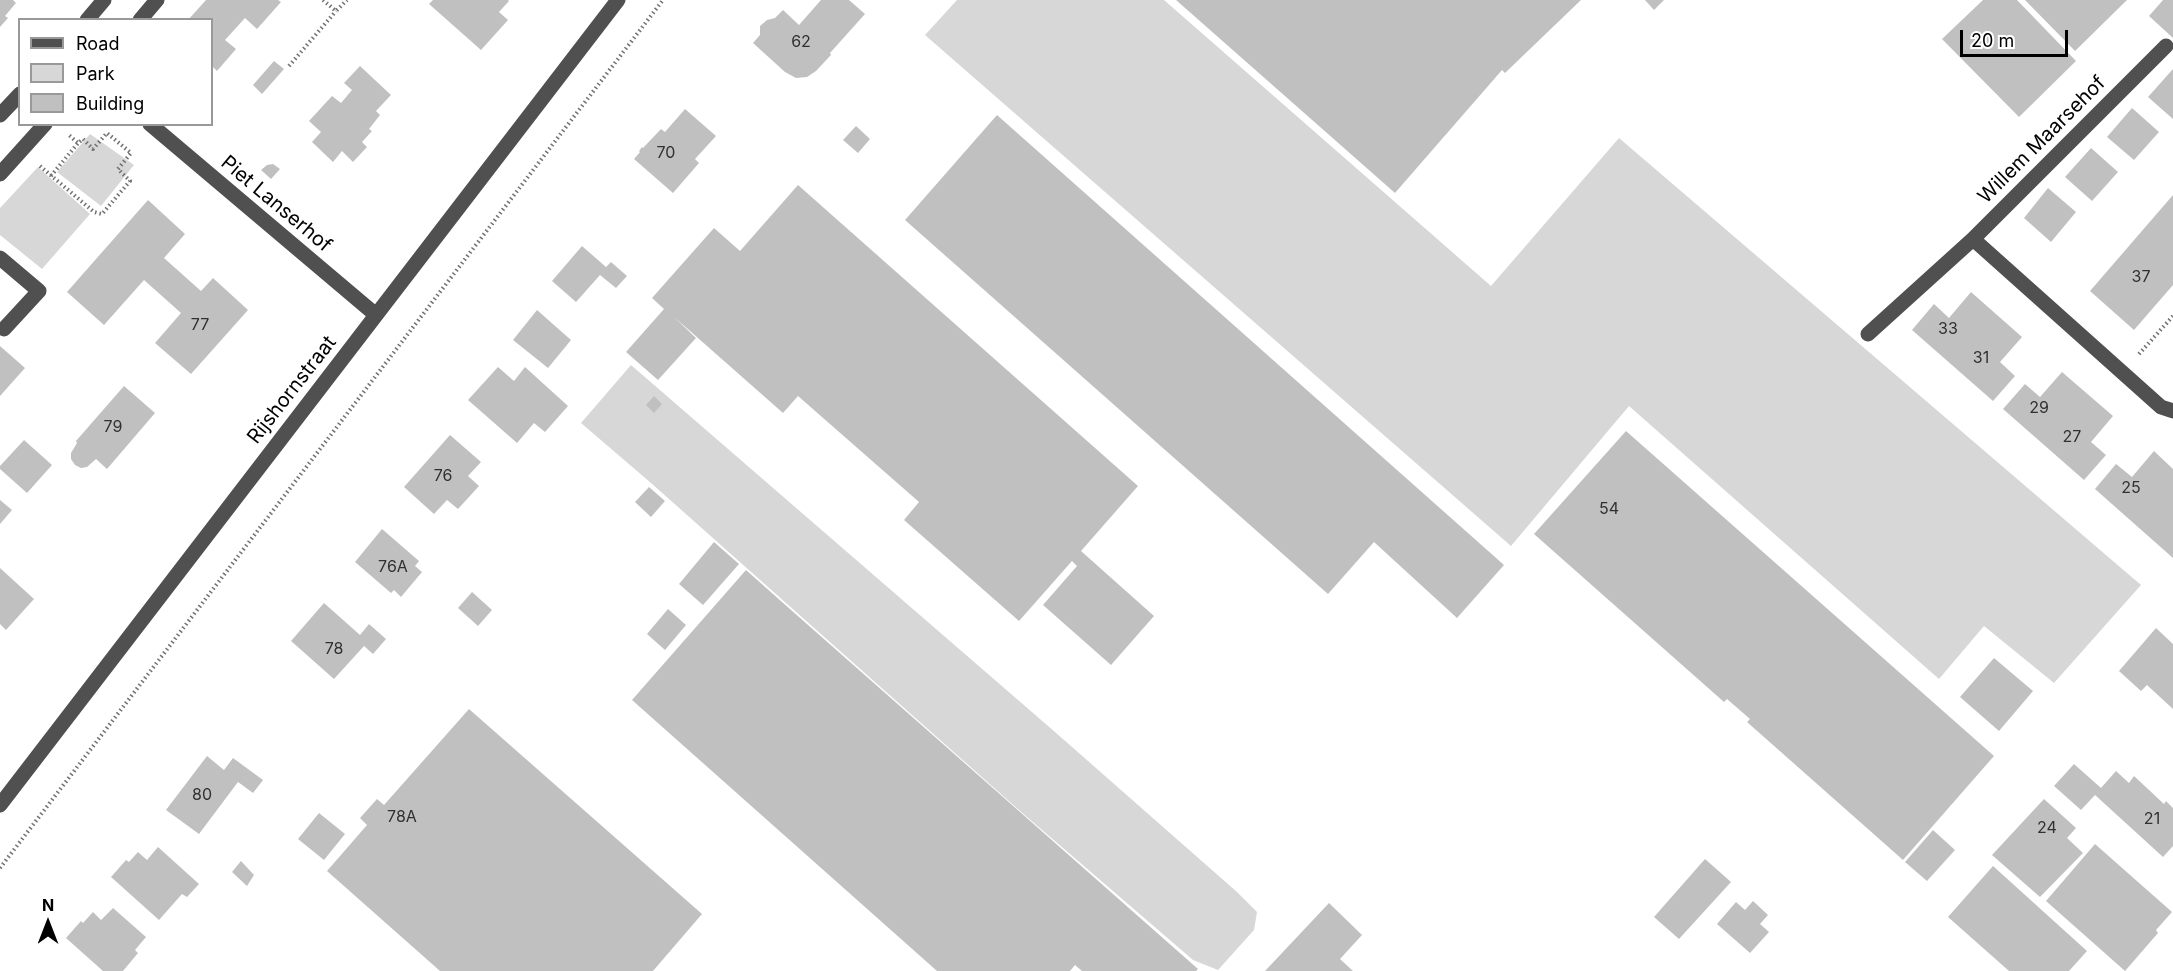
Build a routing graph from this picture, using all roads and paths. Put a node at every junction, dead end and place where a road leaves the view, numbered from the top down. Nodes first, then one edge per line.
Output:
1 (104, 0) edge
2 (157, 0) edge
3 (323, 0) edge
4 (347, 0) edge
5 (618, 0) edge
6 (663, 0) edge
7 (336, 11) junction
8 (89, 18) edge
9 (142, 18) edge
10 (2166, 46) dead end
11 (289, 66) dead end
12 (18, 96) edge
13 (0, 116) edge
14 (43, 126) edge
15 (152, 126) edge
16 (62, 129) dead end
17 (78, 143) junction
18 (21, 151) junction
19 (0, 174) edge
20 (51, 176) junction
21 (1972, 239) junction
22 (0, 258) edge
23 (376, 315) junction
24 (2173, 316) edge
25 (4, 329) dead end
26 (1868, 334) dead end
27 (2123, 373) junction
28 (2173, 411) edge
29 (0, 805) edge
30 (0, 868) edge

1 - 8 street
2 - 9 street
3 - 7 path
4 - 7 path
5 - 23 street, Rijshornstraat
6 - 30 path
7 - 11 path
10 - 21 street, Willem Maarsehof
12 - 13 street
14 - 18 street
15 - 23 street, Piet Lanserhof
16 - 17 path
17 - 20 path
17 - 20 path
18 - 19 street
18 - 20 path
21 - 26 street, Willem Maarsehof
21 - 27 street
22 - 25 street
23 - 29 street, Rijshornstraat
24 - 27 path
27 - 28 street

